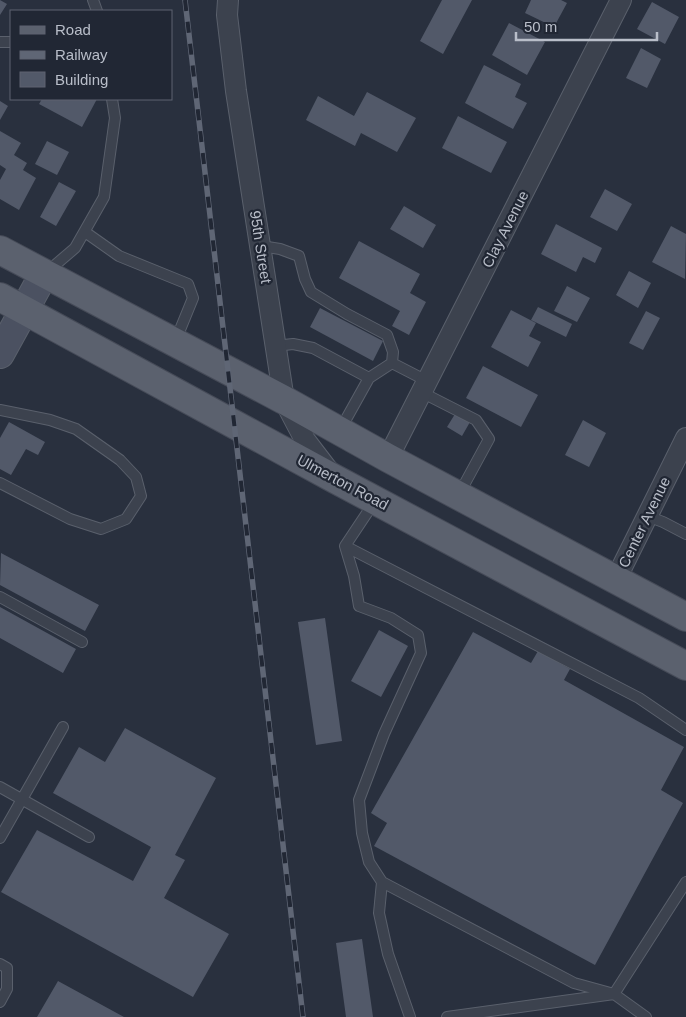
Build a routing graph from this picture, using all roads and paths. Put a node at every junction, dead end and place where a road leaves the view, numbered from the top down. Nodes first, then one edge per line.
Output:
1 (228, 0) edge
2 (622, 0) edge
3 (112, 100) edge
4 (85, 232) junction
5 (261, 246) junction
6 (0, 250) edge
7 (44, 274) junction
8 (12, 304) edge
9 (175, 343) junction
10 (276, 346) junction
11 (0, 354) edge
12 (392, 363) junction
13 (369, 378) junction
14 (424, 386) junction
15 (284, 400) junction
16 (0, 410) edge
17 (340, 431) junction
18 (686, 438) edge
19 (388, 458) junction
20 (335, 480) junction
21 (0, 483) edge
22 (458, 496) junction
23 (376, 500) junction
24 (647, 516) junction
25 (686, 534) edge
26 (345, 546) junction
27 (616, 579) junction
28 (0, 597) edge
29 (686, 617) edge
30 (82, 642) dead end
31 (686, 666) edge
32 (63, 727) dead end
33 (686, 730) edge
34 (0, 787) edge
35 (22, 799) junction
36 (88, 837) dead end
37 (0, 838) edge
38 (382, 882) junction
39 (686, 882) edge
40 (0, 964) edge
41 (614, 994) junction
42 (0, 1002) edge
43 (410, 1017) edge
44 (447, 1017) edge
45 (646, 1017) edge

1 - 5 street, 95th Street
2 - 14 street, Clay Avenue
3 - 4 lane
4 - 7 lane
4 - 9 lane
5 - 10 street, 95th Street
5 - 12 lane
6 - 7 main road
7 - 8 street
7 - 9 main road
8 - 11 street
8 - 20 main road, Ulmerton Road
9 - 15 main road
10 - 13 lane
10 - 15 street, 95th Street
12 - 13 lane
12 - 14 lane
13 - 17 lane
14 - 19 street, Clay Avenue
14 - 22 lane
15 - 17 main road
15 - 20 street, 95th Street
16 - 21 lane
17 - 19 main road
18 - 24 street, Center Avenue
19 - 22 main road
20 - 23 main road, Ulmerton Road
22 - 27 main road
23 - 26 lane
23 - 31 main road, Ulmerton Road
24 - 25 lane
24 - 27 street, Center Avenue
26 - 33 lane
26 - 38 lane
27 - 29 main road
28 - 30 lane
32 - 35 lane
34 - 35 lane
35 - 36 lane
35 - 37 lane
38 - 41 lane
38 - 43 lane
39 - 41 lane
40 - 42 lane
41 - 44 lane
41 - 45 lane

